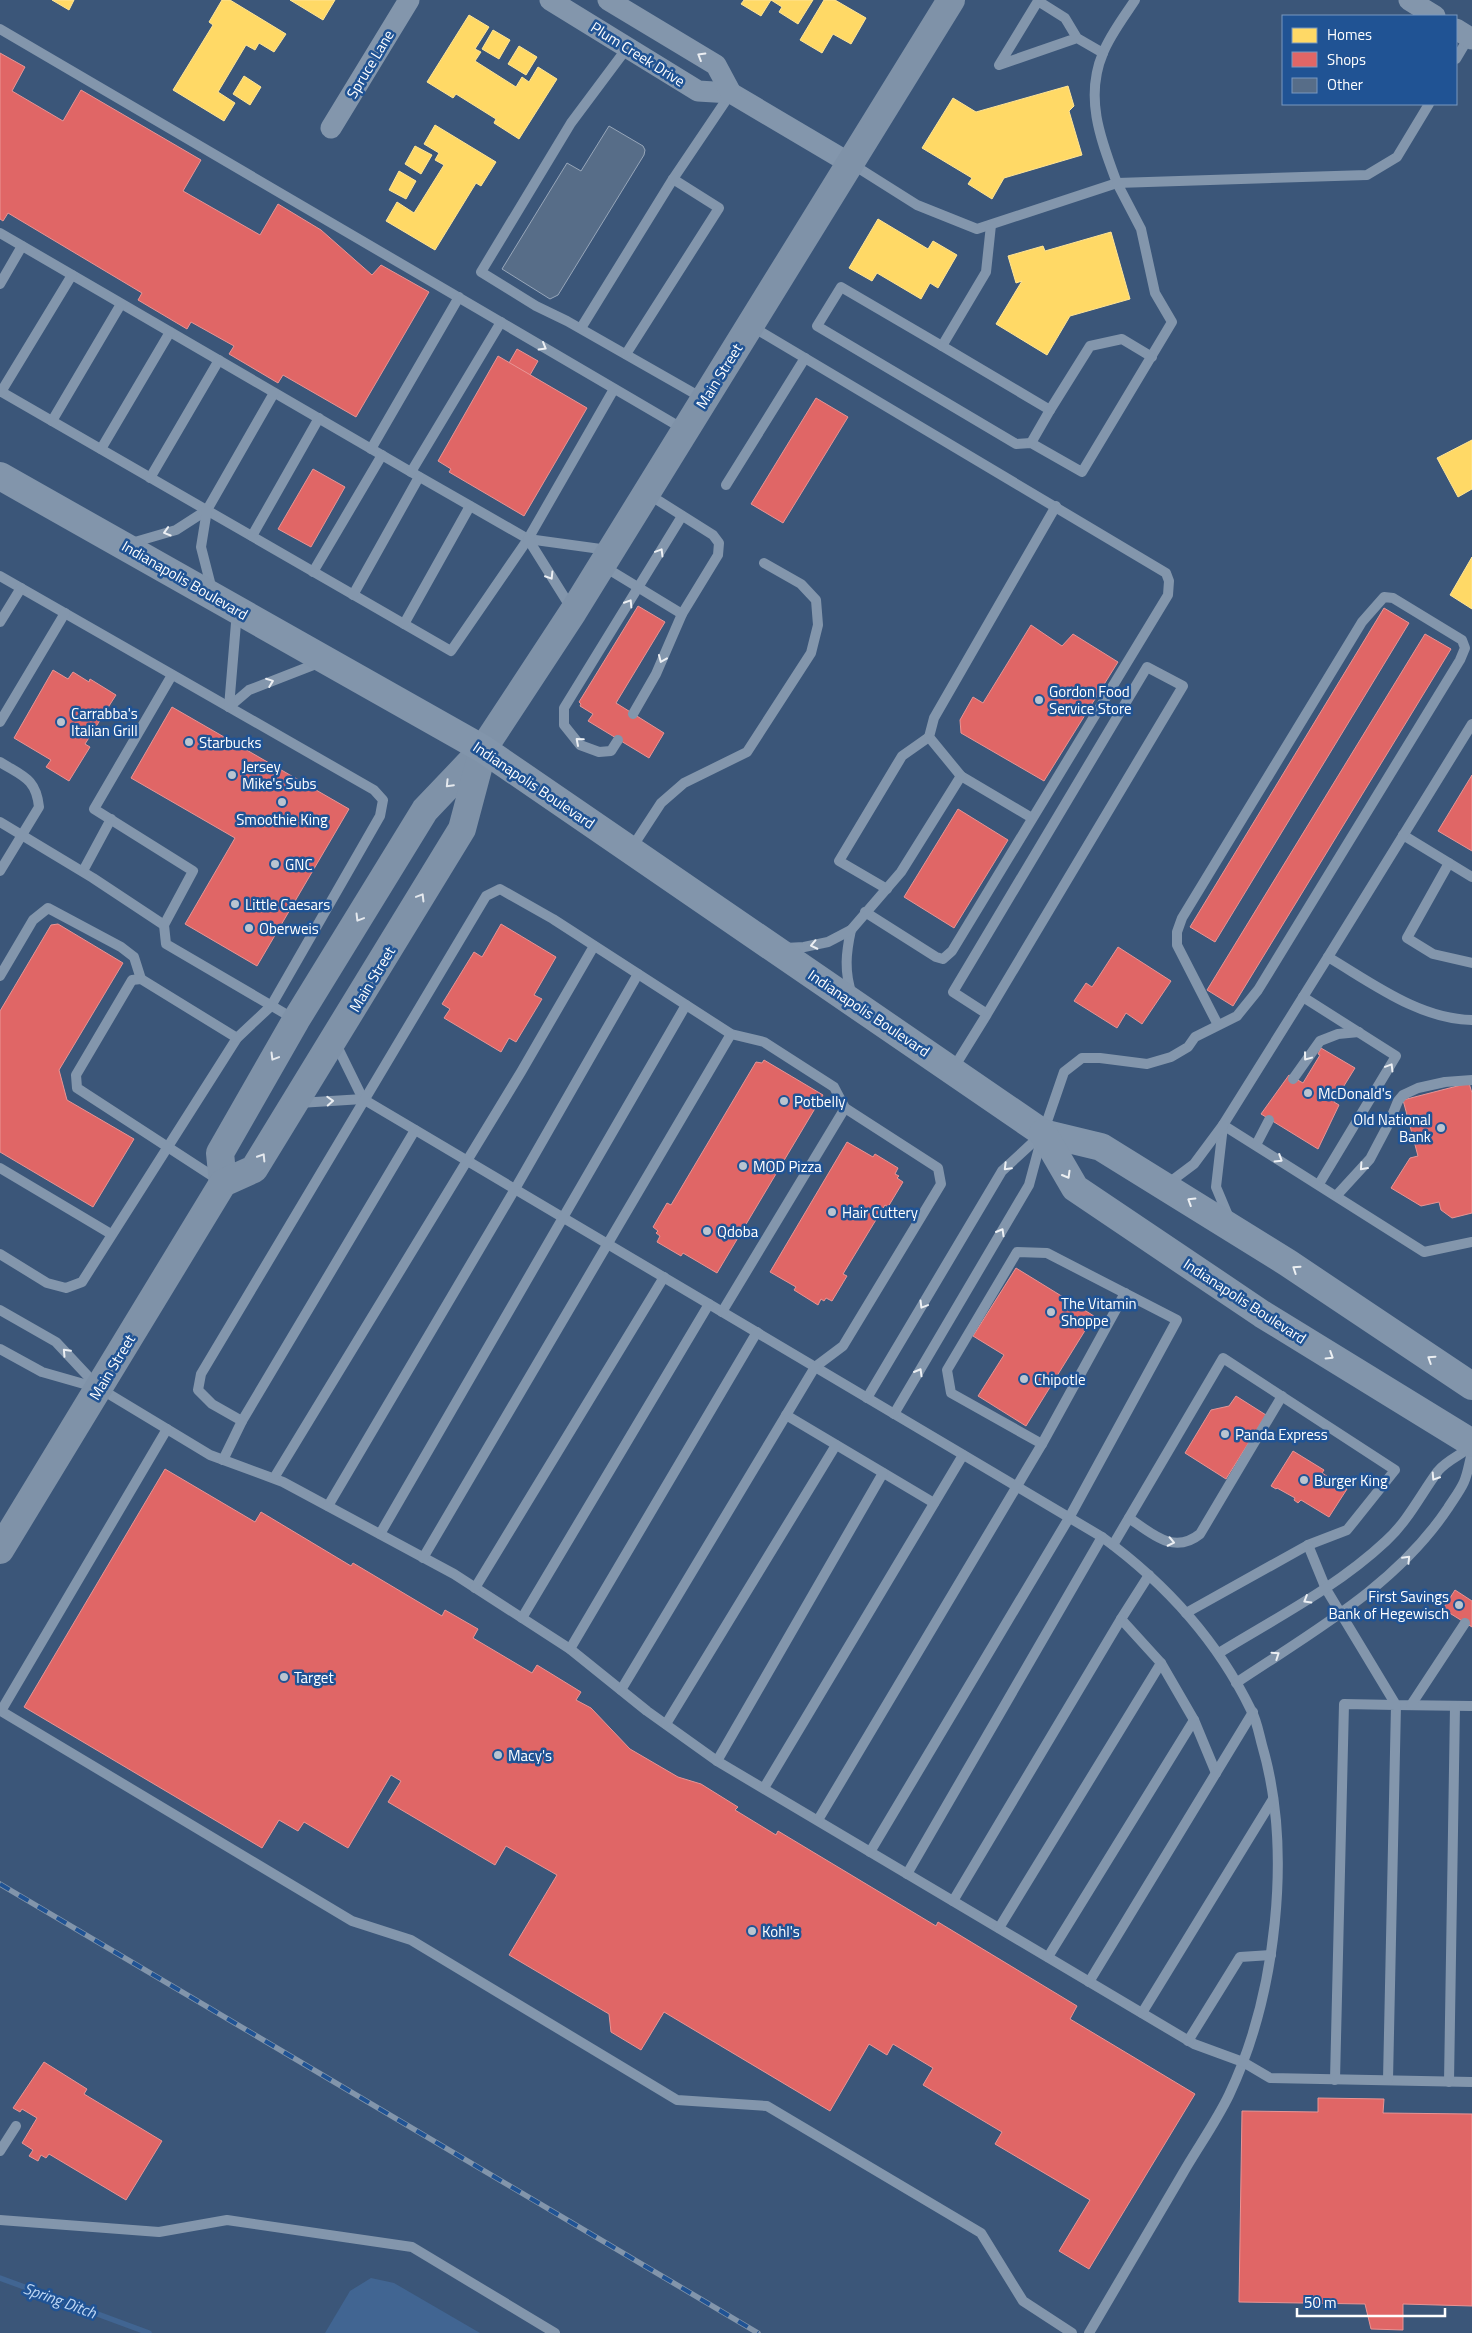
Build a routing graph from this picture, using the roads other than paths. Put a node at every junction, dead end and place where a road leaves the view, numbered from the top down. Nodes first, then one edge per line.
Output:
1 (408, 0) edge
2 (550, 0) edge
3 (608, 0) edge
4 (951, 0) edge
5 (1135, 0) edge
6 (1409, 0) edge
7 (1433, 15) edge
8 (0, 29) edge
9 (1467, 34) edge
10 (1077, 38) junction
11 (628, 48) junction
12 (1103, 53) junction
13 (1457, 57) edge
14 (731, 93) junction
15 (1428, 105) edge
16 (331, 128) dead end
17 (851, 164) junction
18 (673, 178) junction
19 (1117, 183) junction
20 (991, 224) junction
21 (0, 233) edge
22 (22, 246) junction
23 (72, 275) junction
24 (0, 284) edge
25 (458, 297) junction
26 (121, 304) junction
27 (501, 322) junction
28 (750, 326) junction
29 (581, 328) junction
30 (170, 332) junction
31 (942, 346) junction
32 (626, 354) junction
33 (1152, 357) junction
34 (805, 358) junction
35 (219, 360) junction
36 (614, 389) junction
37 (1, 392) edge
38 (274, 393) junction
39 (705, 400) junction
40 (1050, 410) junction
41 (319, 418) junction
42 (52, 421) junction
43 (686, 430) junction
44 (1031, 442) junction
45 (101, 449) junction
46 (371, 449) junction
47 (382, 455) junction
48 (415, 474) junction
49 (0, 476) edge
50 (150, 478) junction
51 (726, 485) dead end
52 (647, 494) junction
53 (470, 506) junction
54 (1056, 506) junction
55 (207, 510) junction
56 (682, 516) junction
57 (252, 536) junction
58 (528, 540) junction
59 (124, 545) junction
60 (606, 558) junction
61 (764, 563) dead end
62 (313, 572) junction
63 (0, 576) edge
64 (21, 588) junction
65 (638, 588) junction
66 (353, 595) junction
67 (214, 596) junction
68 (237, 610) junction
69 (573, 612) junction
70 (66, 613) junction
71 (682, 614) junction
72 (0, 622) edge
73 (404, 624) junction
74 (326, 660) junction
75 (172, 675) junction
76 (229, 707) junction
77 (633, 714) dead end
78 (0, 722) edge
79 (1472, 724) edge
80 (930, 737) junction
81 (618, 740) dead end
82 (483, 749) junction
83 (0, 762) edge
84 (961, 776) junction
85 (1032, 818) junction
86 (111, 820) junction
87 (0, 822) edge
88 (23, 835) junction
89 (1403, 835) junction
90 (631, 850) junction
91 (1449, 863) junction
92 (0, 871) edge
93 (83, 871) junction
94 (1472, 877) edge
95 (887, 889) junction
96 (866, 912) junction
97 (164, 925) junction
98 (851, 930) junction
99 (594, 946) junction
100 (774, 948) junction
101 (1328, 957) junction
102 (1472, 963) edge
103 (638, 974) junction
104 (0, 976) edge
105 (140, 979) junction
106 (1303, 997) junction
107 (854, 1003) junction
108 (686, 1005) junction
109 (271, 1006) junction
110 (988, 1014) junction
111 (296, 1020) junction
112 (1472, 1020) edge
113 (1218, 1025) junction
114 (1359, 1032) junction
115 (731, 1034) junction
116 (237, 1038) junction
117 (334, 1041) junction
118 (953, 1070) junction
119 (1293, 1079) dead end
120 (1472, 1080) edge
121 (363, 1099) junction
122 (296, 1103) junction
123 (845, 1108) junction
124 (1269, 1120) dead end
125 (1223, 1125) junction
126 (415, 1130) junction
127 (1043, 1133) junction
128 (1256, 1145) junction
129 (168, 1148) junction
130 (466, 1160) junction
131 (0, 1168) edge
132 (223, 1184) junction
133 (1319, 1184) junction
134 (1166, 1185) junction
135 (515, 1189) junction
136 (1337, 1196) junction
137 (562, 1217) junction
138 (1232, 1228) junction
139 (111, 1234) junction
140 (1472, 1242) edge
141 (608, 1244) junction
142 (0, 1254) edge
143 (664, 1277) junction
144 (1125, 1293) junction
145 (708, 1304) junction
146 (0, 1310) edge
147 (722, 1312) junction
148 (757, 1332) junction
149 (0, 1348) edge
150 (815, 1367) junction
151 (1472, 1386) edge
152 (99, 1388) junction
153 (1282, 1396) junction
154 (867, 1398) junction
155 (894, 1414) junction
156 (786, 1415) junction
157 (242, 1422) junction
158 (167, 1429) junction
159 (1042, 1444) junction
160 (836, 1445) junction
161 (1472, 1445) edge
162 (1472, 1453) edge
163 (963, 1455) junction
164 (224, 1460) junction
165 (883, 1473) junction
166 (274, 1478) junction
167 (1016, 1487) junction
168 (934, 1503) junction
169 (328, 1506) junction
170 (1069, 1518) junction
171 (1129, 1518) junction
172 (380, 1534) junction
173 (1102, 1537) junction
174 (1308, 1545) junction
175 (1113, 1546) junction
176 (0, 1550) edge
177 (423, 1558) junction
178 (1149, 1575) junction
179 (475, 1588) junction
180 (1326, 1589) junction
181 (1186, 1613) junction
182 (1340, 1613) junction
183 (522, 1618) junction
184 (1121, 1618) junction
185 (1465, 1623) dead end
186 (570, 1649) junction
187 (1219, 1653) junction
188 (1161, 1663) junction
189 (1236, 1682) junction
190 (621, 1690) junction
191 (1396, 1705) junction
192 (1411, 1705) junction
193 (1455, 1706) junction
194 (1472, 1706) edge
195 (1252, 1712) junction
196 (1194, 1720) junction
197 (666, 1724) junction
198 (717, 1761) junction
199 (1216, 1773) junction
200 (764, 1788) junction
201 (1273, 1799) junction
202 (818, 1820) junction
203 (870, 1852) junction
204 (907, 1874) junction
205 (953, 1901) junction
206 (999, 1928) junction
207 (1271, 1955) junction
208 (1048, 1957) junction
209 (1089, 1982) junction
210 (1142, 2013) junction
211 (1188, 2041) junction
212 (1242, 2062) junction
213 (1335, 2080) junction
214 (1388, 2080) junction
215 (1449, 2082) junction
216 (1472, 2082) edge
217 (16, 2126) dead end
218 (0, 2151) edge
219 (0, 2220) edge
220 (555, 2333) edge
221 (1072, 2333) edge
222 (1089, 2333) edge

1 - 16 street, Spruce Lane
2 - 11 street, Plum Creek Drive
14 -> 3 street, Plum Creek Drive
4 - 17 street, Main Street
5 - 12 lane
6 - 7 street
8 - 25 lane
9 - 13 lane
10 - 10 lane
10 - 12 lane
11 - 14 street, Plum Creek Drive
11 - 29 lane
12 - 19 lane
14 - 17 street, Plum Creek Drive
14 - 18 lane
15 - 19 lane
17 - 20 lane
17 - 28 street, Main Street
18 - 29 lane
18 - 32 lane
19 - 20 lane
19 - 33 lane
20 - 31 lane
21 - 22 lane
22 - 23 lane
22 - 24 lane
23 - 26 lane
23 - 37 lane
25 - 27 lane
25 - 46 lane
26 - 30 lane
26 - 42 lane
27 -> 36 lane
27 - 48 lane
28 - 34 lane
28 - 39 street, Main Street
29 - 32 lane
30 - 35 lane
30 - 45 lane
31 - 40 lane
31 - 44 lane
32 - 39 lane
33 - 40 lane
33 - 44 lane
34 - 51 lane
34 - 54 lane
35 - 38 lane
35 - 50 lane
36 - 43 lane
36 - 58 lane
37 - 42 lane
38 - 41 lane
38 - 55 lane
39 - 43 street, Main Street
40 - 44 lane
41 - 46 lane
41 - 57 lane
42 - 45 lane
43 - 52 street, Main Street
45 - 50 lane
46 - 47 lane
47 - 48 lane
47 - 62 lane
48 - 53 lane
48 - 66 lane
49 - 59 highway, Indianapolis Boulevard
50 - 55 lane
52 - 56 lane
52 - 60 street, Main Street
53 - 58 lane
53 - 73 lane
54 - 80 lane
54 - 85 lane
55 - 57 lane
55 -> 59 lane
55 - 67 lane
65 -> 56 lane
56 - 71 lane
57 - 62 lane
58 - 60 lane
58 -> 69 lane
58 - 73 lane
59 - 67 highway, Indianapolis Boulevard
60 - 65 lane
60 - 69 street, Main Street
61 - 90 lane
62 - 66 lane
63 - 64 lane
64 - 70 lane
64 - 72 lane
65 - 71 lane
81 -> 65 lane
66 - 73 lane
67 - 68 highway, Indianapolis Boulevard
68 - 74 highway, Indianapolis Boulevard
68 - 76 lane
69 - 82 street, Main Street
70 - 75 lane
70 - 78 lane
71 -> 77 lane
76 -> 74 lane
74 - 82 highway, Indianapolis Boulevard
75 - 76 lane
75 - 86 lane
76 - 109 lane
79 - 89 lane
80 - 84 lane
80 - 95 lane
82 - 90 highway, Indianapolis Boulevard
82 -> 111 street, Main Street
117 -> 82 street, Main Street
83 - 88 lane
84 - 85 lane
84 - 95 lane
85 - 96 lane
86 - 93 lane
86 - 97 lane
87 - 88 lane
88 - 92 lane
88 - 93 lane
89 - 91 lane
89 - 101 lane
90 - 100 highway, Indianapolis Boulevard
91 - 94 lane
91 - 102 lane
93 - 97 lane
95 - 96 lane
96 - 98 lane
97 - 109 lane
98 -> 100 lane
98 - 107 lane
99 - 103 lane
99 - 121 lane
99 - 130 lane
100 - 107 highway, Indianapolis Boulevard
101 - 106 lane
101 - 112 lane
103 - 108 lane
103 - 135 lane
104 - 105 lane
105 - 116 lane
105 - 129 lane
106 - 114 lane
106 - 125 lane
107 - 118 highway, Indianapolis Boulevard
108 - 115 lane
108 - 137 lane
109 - 111 lane
109 - 116 lane
110 - 110 lane
110 - 118 lane
111 -> 132 street, Main Street
113 - 113 lane
113 - 127 lane
114 -> 119 lane
133 -> 114 lane
115 - 123 lane
115 - 141 lane
116 - 129 lane
117 - 121 lane
117 - 122 street, Main Street
118 - 127 highway, Indianapolis Boulevard
120 -> 136 lane
122 -> 121 lane
121 - 126 lane
121 - 157 lane
132 -> 122 street, Main Street
123 - 147 lane
123 - 150 lane
124 - 128 lane
125 - 128 lane
125 - 134 lane
125 - 138 lane
126 - 130 lane
126 - 157 lane
127 - 134 highway, Indianapolis Boulevard
127 -> 154 lane
155 -> 127 lane
127 -> 161 highway, Indianapolis Boulevard
128 -> 133 lane
129 - 132 lane
129 - 139 lane
130 - 135 lane
130 - 166 lane
131 - 139 lane
132 - 152 street, Main Street
133 - 136 lane
138 -> 134 highway, Indianapolis Boulevard
135 - 137 lane
135 - 169 lane
136 - 140 lane
137 - 141 lane
137 - 172 lane
151 -> 138 highway, Indianapolis Boulevard
139 - 142 lane
141 - 143 lane
141 - 177 lane
143 - 145 lane
143 - 179 lane
144 - 159 lane
144 - 159 lane
144 - 170 lane
145 - 147 lane
145 - 183 lane
152 -> 146 lane
147 - 148 lane
148 - 150 lane
148 - 186 lane
149 - 152 lane
150 - 154 lane
150 - 156 lane
152 - 158 lane
152 - 176 street, Main Street
171 -> 153 lane
153 - 171 lane
153 - 174 lane
154 - 155 lane
155 - 163 lane
156 - 160 lane
156 - 190 lane
157 - 164 lane
158 - 164 lane
158 - 221 lane
159 - 167 lane
160 - 165 lane
160 - 197 lane
161 -> 180 lane
182 -> 162 lane
163 - 167 lane
163 - 168 lane
164 - 166 lane
165 - 168 lane
165 - 198 lane
166 - 169 lane
167 - 170 lane
167 - 202 lane
168 - 200 lane
169 - 172 lane
170 - 173 lane
170 - 203 lane
171 - 175 lane
172 - 177 lane
173 - 175 lane
173 - 204 lane
174 - 180 lane
174 - 181 lane
175 - 178 lane
177 - 179 lane
178 - 181 lane
178 - 184 lane
179 - 183 lane
180 - 182 lane
180 -> 187 lane
181 - 187 lane
189 -> 182 lane
182 - 191 lane
183 - 186 lane
184 - 188 lane
184 - 205 lane
185 - 192 lane
186 - 190 lane
187 - 189 lane
188 - 196 lane
188 - 206 lane
189 - 195 lane
190 - 197 lane
191 - 192 lane
191 - 213 lane
191 - 214 lane
192 - 193 lane
193 - 194 lane
193 - 215 lane
195 - 199 lane
195 - 201 lane
196 - 199 lane
196 - 208 lane
197 - 198 lane
198 - 200 lane
199 - 209 lane
200 - 202 lane
201 - 207 lane
201 - 210 lane
202 - 203 lane
203 - 204 lane
204 - 205 lane
205 - 206 lane
206 - 208 lane
207 - 211 lane
207 - 212 lane
208 - 209 lane
209 - 210 lane
210 - 211 lane
211 - 212 lane
212 - 213 lane
212 - 222 lane
213 - 214 lane
214 - 215 lane
215 - 216 lane
217 - 218 lane
219 - 220 lane

